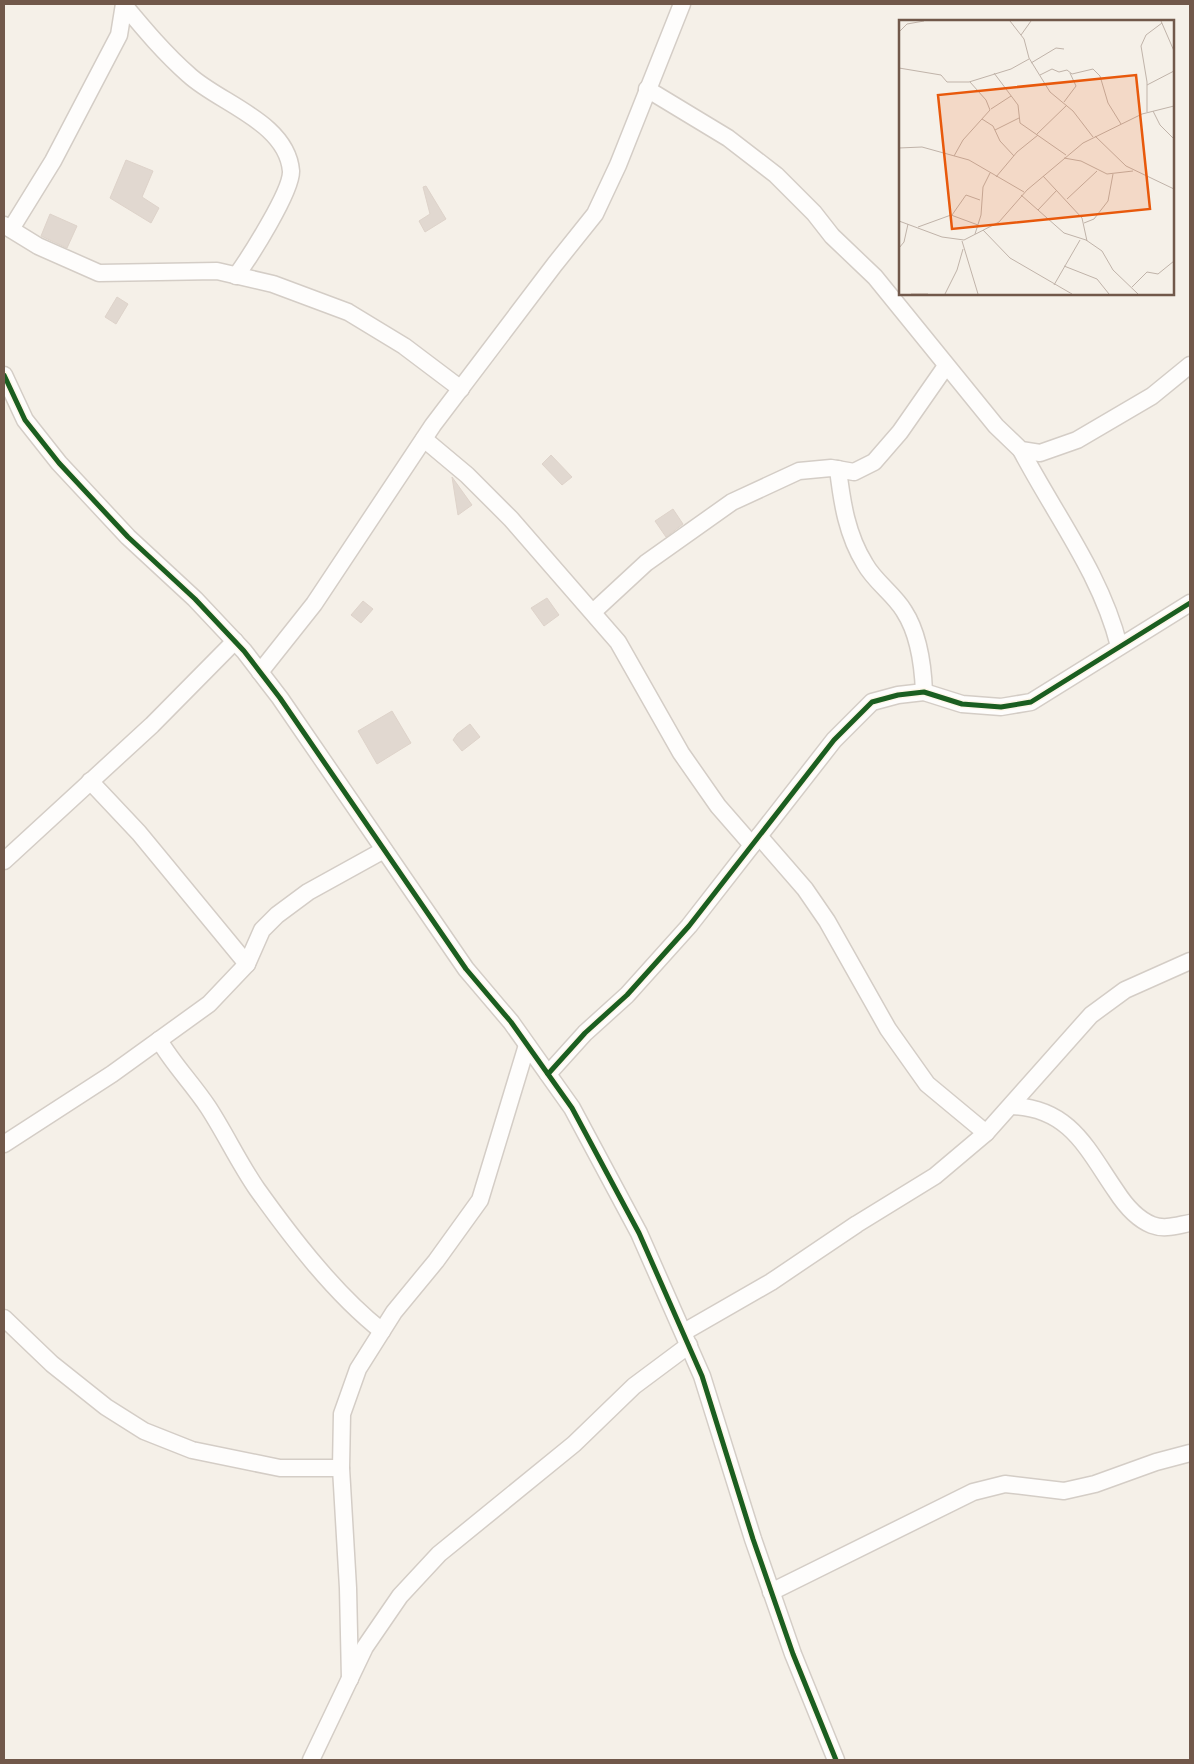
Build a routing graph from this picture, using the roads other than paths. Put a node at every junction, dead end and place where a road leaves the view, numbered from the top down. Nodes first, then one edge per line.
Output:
1 (124, 4) edge
2 (682, 4) edge
3 (648, 89) junction
4 (7, 227) edge
5 (236, 276) junction
6 (1190, 365) edge
7 (946, 366) junction
8 (4, 375) edge
9 (461, 389) junction
10 (424, 439) junction
11 (1021, 450) junction
12 (838, 469) junction
13 (1190, 603) edge
14 (593, 612) junction
15 (235, 641) junction
16 (1119, 646) junction
17 (260, 672) junction
18 (924, 692) junction
19 (90, 781) junction
20 (756, 840) junction
21 (384, 850) junction
22 (4, 861) edge
23 (1190, 961) edge
24 (247, 964) junction
25 (159, 1040) junction
26 (527, 1045) junction
27 (548, 1074) junction
28 (1012, 1106) junction
29 (986, 1133) junction
30 (4, 1144) edge
31 (1190, 1223) edge
32 (4, 1318) edge
33 (382, 1331) junction
34 (687, 1338) junction
35 (1190, 1453) edge
36 (341, 1468) junction
37 (771, 1592) junction
38 (350, 1679) junction
39 (311, 1760) edge
40 (836, 1760) edge

1 - 4 street
1 - 5 street
2 - 3 street
3 - 7 street
3 - 9 street
4 - 5 street
5 - 9 street
6 - 11 street
7 - 11 street
7 - 12 street
8 - 15 street
9 - 10 street
10 - 14 street
10 - 17 street
11 - 16 street
12 - 14 street
12 - 18 street
13 - 16 street
14 - 20 street
15 - 17 street
15 - 19 street
16 - 18 street
17 - 21 street
18 - 20 street
19 - 22 street
19 - 24 street
20 - 27 street
20 - 29 street
21 - 24 street
21 - 26 street
23 - 28 street
24 - 25 street
25 - 30 street
25 - 33 street
26 - 27 street
26 - 33 street
27 - 34 street
28 - 29 street
28 - 31 street
29 - 34 street
32 - 36 street
33 - 36 street
34 - 37 street
34 - 38 street
35 - 37 street
36 - 38 street
37 - 40 street
38 - 39 street

